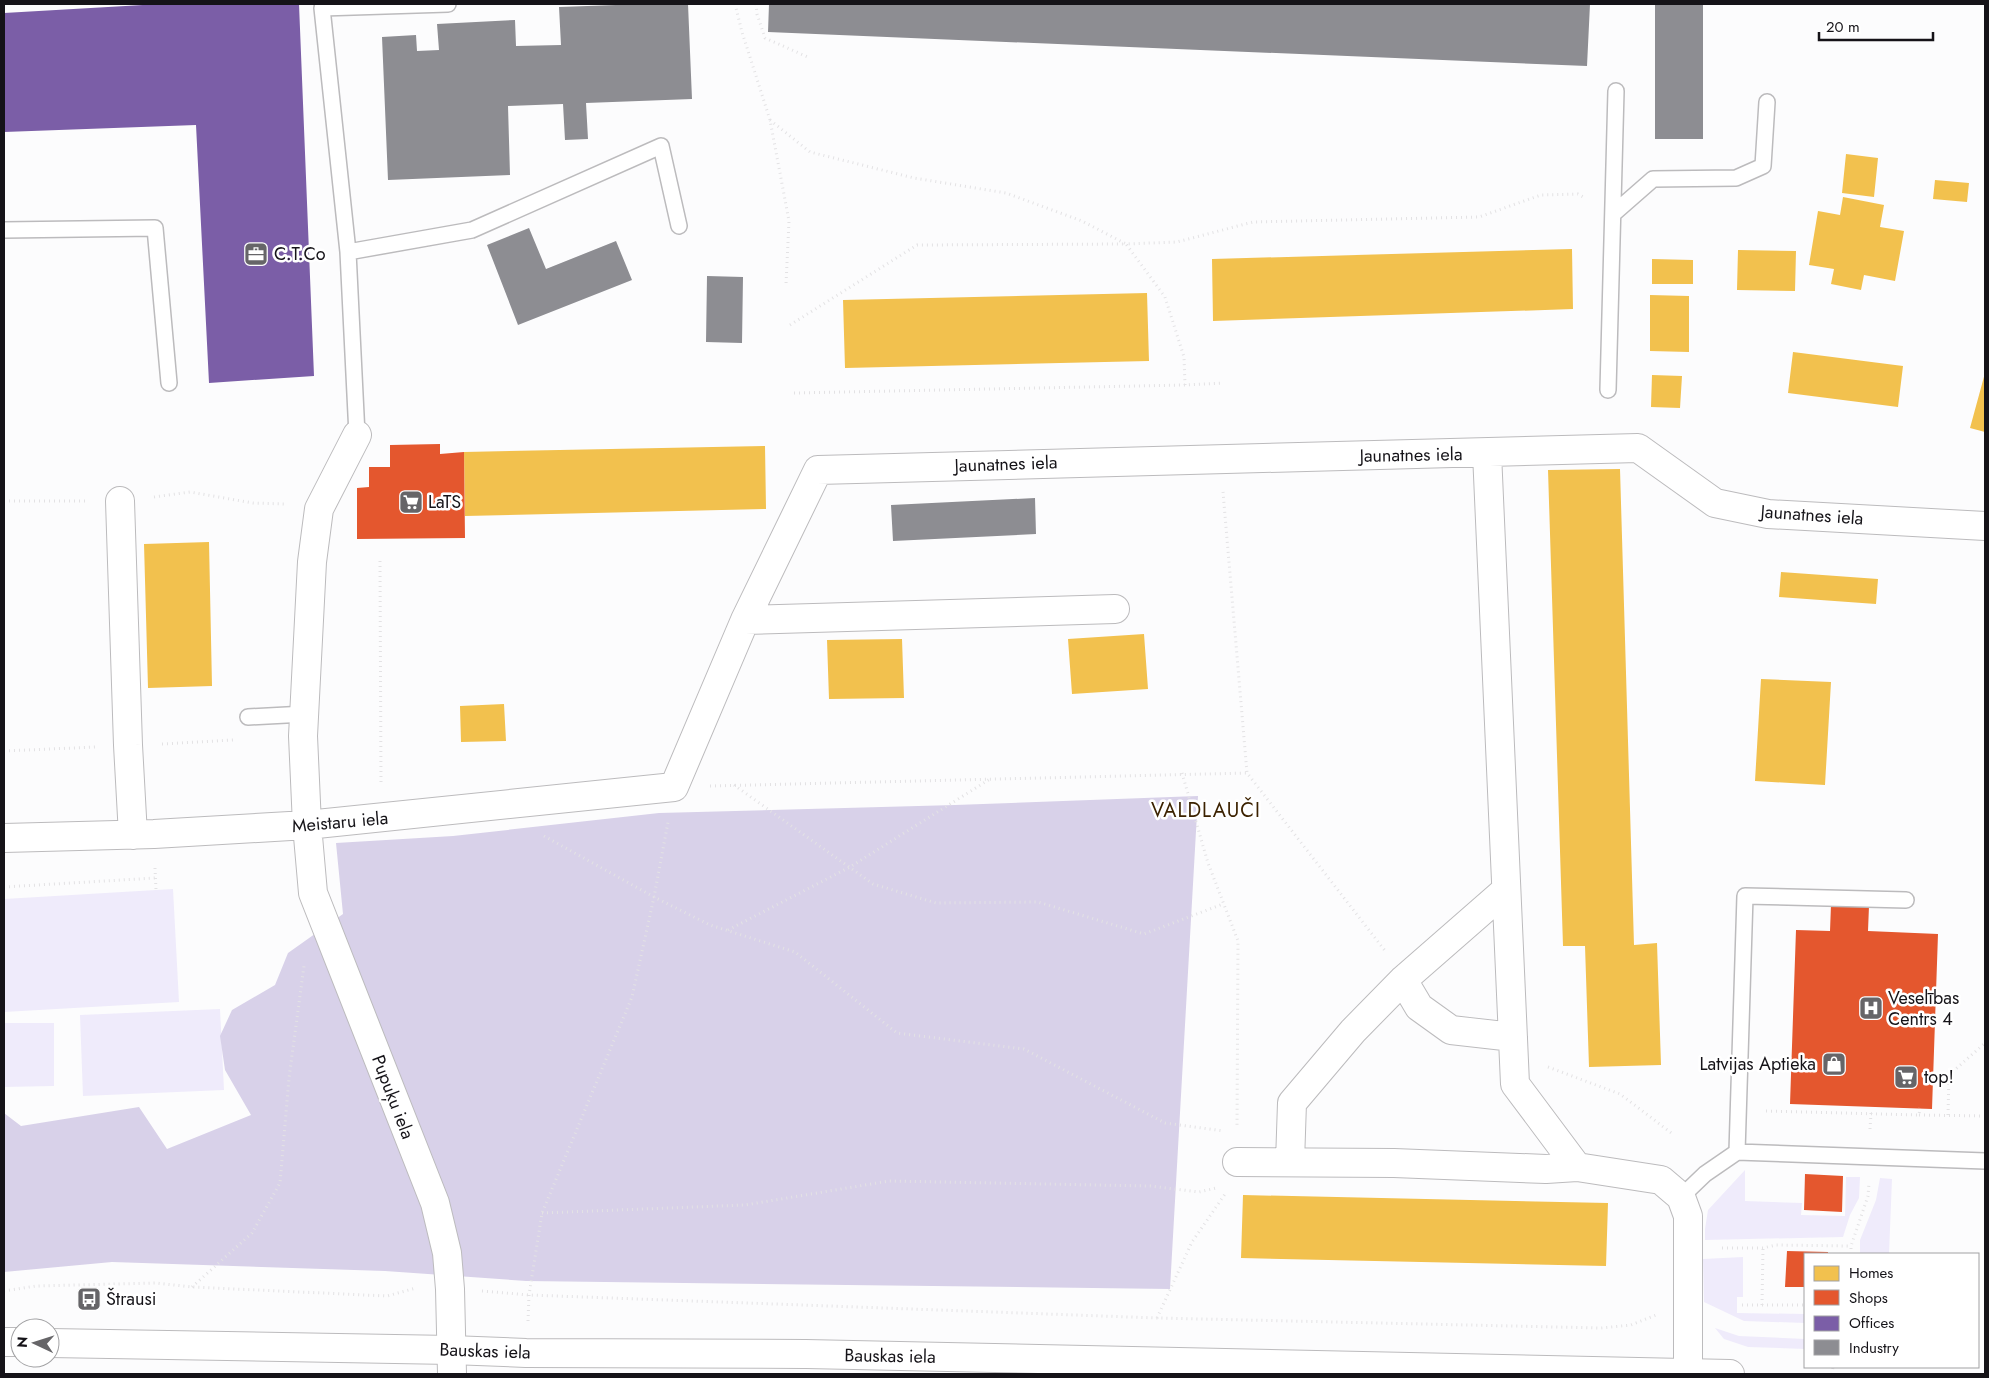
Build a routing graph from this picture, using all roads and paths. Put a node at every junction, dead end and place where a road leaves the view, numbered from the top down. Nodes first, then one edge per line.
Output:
1 (448, 4) edge
2 (735, 4) edge
3 (756, 4) edge
4 (318, 6) edge
5 (810, 58) dead end
6 (1616, 91) dead end
7 (1767, 102) dead end
8 (770, 120) junction
9 (1613, 214) junction
10 (680, 226) dead end
11 (4, 230) edge
12 (1126, 244) junction
13 (348, 252) junction
14 (786, 284) dead end
15 (790, 325) dead end
16 (169, 383) dead end
17 (1223, 383) dead end
18 (1185, 385) junction
19 (1608, 390) dead end
20 (794, 393) dead end
21 (357, 435) joint
22 (1487, 453) junction
23 (1221, 458) junction
24 (4, 501) edge
25 (120, 501) junction
26 (319, 509) junction
27 (1985, 526) edge
28 (380, 561) dead end
29 (1115, 609) dead end
30 (745, 620) junction
31 (305, 714) junction
32 (248, 717) dead end
33 (1182, 773) junction
34 (1247, 773) junction
35 (991, 778) junction
36 (734, 785) junction
37 (674, 787) junction
38 (381, 818) junction
39 (307, 826) junction
40 (133, 835) junction
41 (543, 835) dead end
42 (4, 838) edge
43 (850, 867) junction
44 (155, 878) dead end
45 (4, 887) edge
46 (1506, 890) junction
47 (654, 897) junction
48 (1906, 900) dead end
49 (1223, 904) junction
50 (727, 931) junction
51 (304, 961) dead end
52 (1403, 980) junction
53 (1985, 1043) edge
54 (1513, 1049) junction
55 (1920, 1108) dead end
56 (1738, 1110) junction
57 (1919, 1115) junction
58 (1948, 1115) junction
59 (1985, 1116) edge
60 (1237, 1133) junction
61 (1674, 1135) dead end
62 (1736, 1152) junction
63 (1985, 1161) edge
64 (1290, 1162) junction
65 (1577, 1167) junction
66 (1234, 1173) junction
67 (1682, 1197) junction
68 (542, 1213) junction
69 (1851, 1246) dead end
70 (1763, 1248) junction
71 (1688, 1249) junction
72 (192, 1287) junction
73 (450, 1289) junction
74 (4, 1291) edge
75 (530, 1295) junction
76 (1742, 1305) dead end
77 (1762, 1305) junction
78 (1804, 1305) edge
79 (1689, 1312) junction
80 (1157, 1318) junction
81 (60, 1343) edge
82 (452, 1362) edge
83 (1688, 1374) edge
84 (1730, 1374) edge

1 - 4 lane
2 - 8 path
3 - 5 path
4 - 13 lane
6 - 9 lane
7 - 9 lane
8 - 12 path
8 - 14 path
9 - 12 path
9 - 19 lane
10 - 13 lane
11 - 16 lane
12 - 15 path
12 - 18 path
13 - 21 lane
17 - 18 path
18 - 20 path
21 - 26 street, Pupuķu iela
22 - 23 street, Jaunatnes iela
22 - 27 street, Jaunatnes iela
22 - 46 street
23 - 30 street, Jaunatnes iela
23 - 34 path
24 - 25 path
25 - 26 path
25 - 40 street
26 - 31 street, Pupuķu iela
28 - 38 path
29 - 30 street
30 - 37 street
31 - 32 lane
31 - 39 street, Pupuķu iela
33 - 34 path
33 - 35 path
33 - 49 path
34 - 52 path
35 - 36 path
35 - 43 path
36 - 37 path
36 - 43 path
37 - 38 street, Meistaru iela
37 - 47 path
38 - 39 street, Meistaru iela
39 - 40 street, Meistaru iela
39 - 73 street, Pupuķu iela
40 - 42 street, Meistaru iela
41 - 47 path
43 - 49 path
43 - 50 path
44 - 45 path
46 - 52 street
46 - 54 street
47 - 50 path
47 - 68 path
48 - 56 lane
49 - 60 path
50 - 60 path
51 - 72 path
52 - 54 street
52 - 64 street
53 - 58 path
54 - 61 path
54 - 65 street
55 - 57 path
56 - 57 path
56 - 62 lane
57 - 58 path
58 - 59 path
60 - 66 path
62 - 63 lane
62 - 67 lane
64 - 65 street
64 - 66 street
65 - 67 street
66 - 68 path
66 - 80 path
67 - 71 street
68 - 75 path
69 - 70 path
70 - 71 path
70 - 77 path
71 - 79 street
72 - 73 path
72 - 74 path
73 - 75 path
73 - 82 street, Pupuķu iela
75 - 80 path
76 - 77 path
77 - 78 path
79 - 80 path
79 - 83 street
81 - 82 street, Bauskas iela
82 - 83 street, Bauskas iela
83 - 84 street, Bauskas iela

